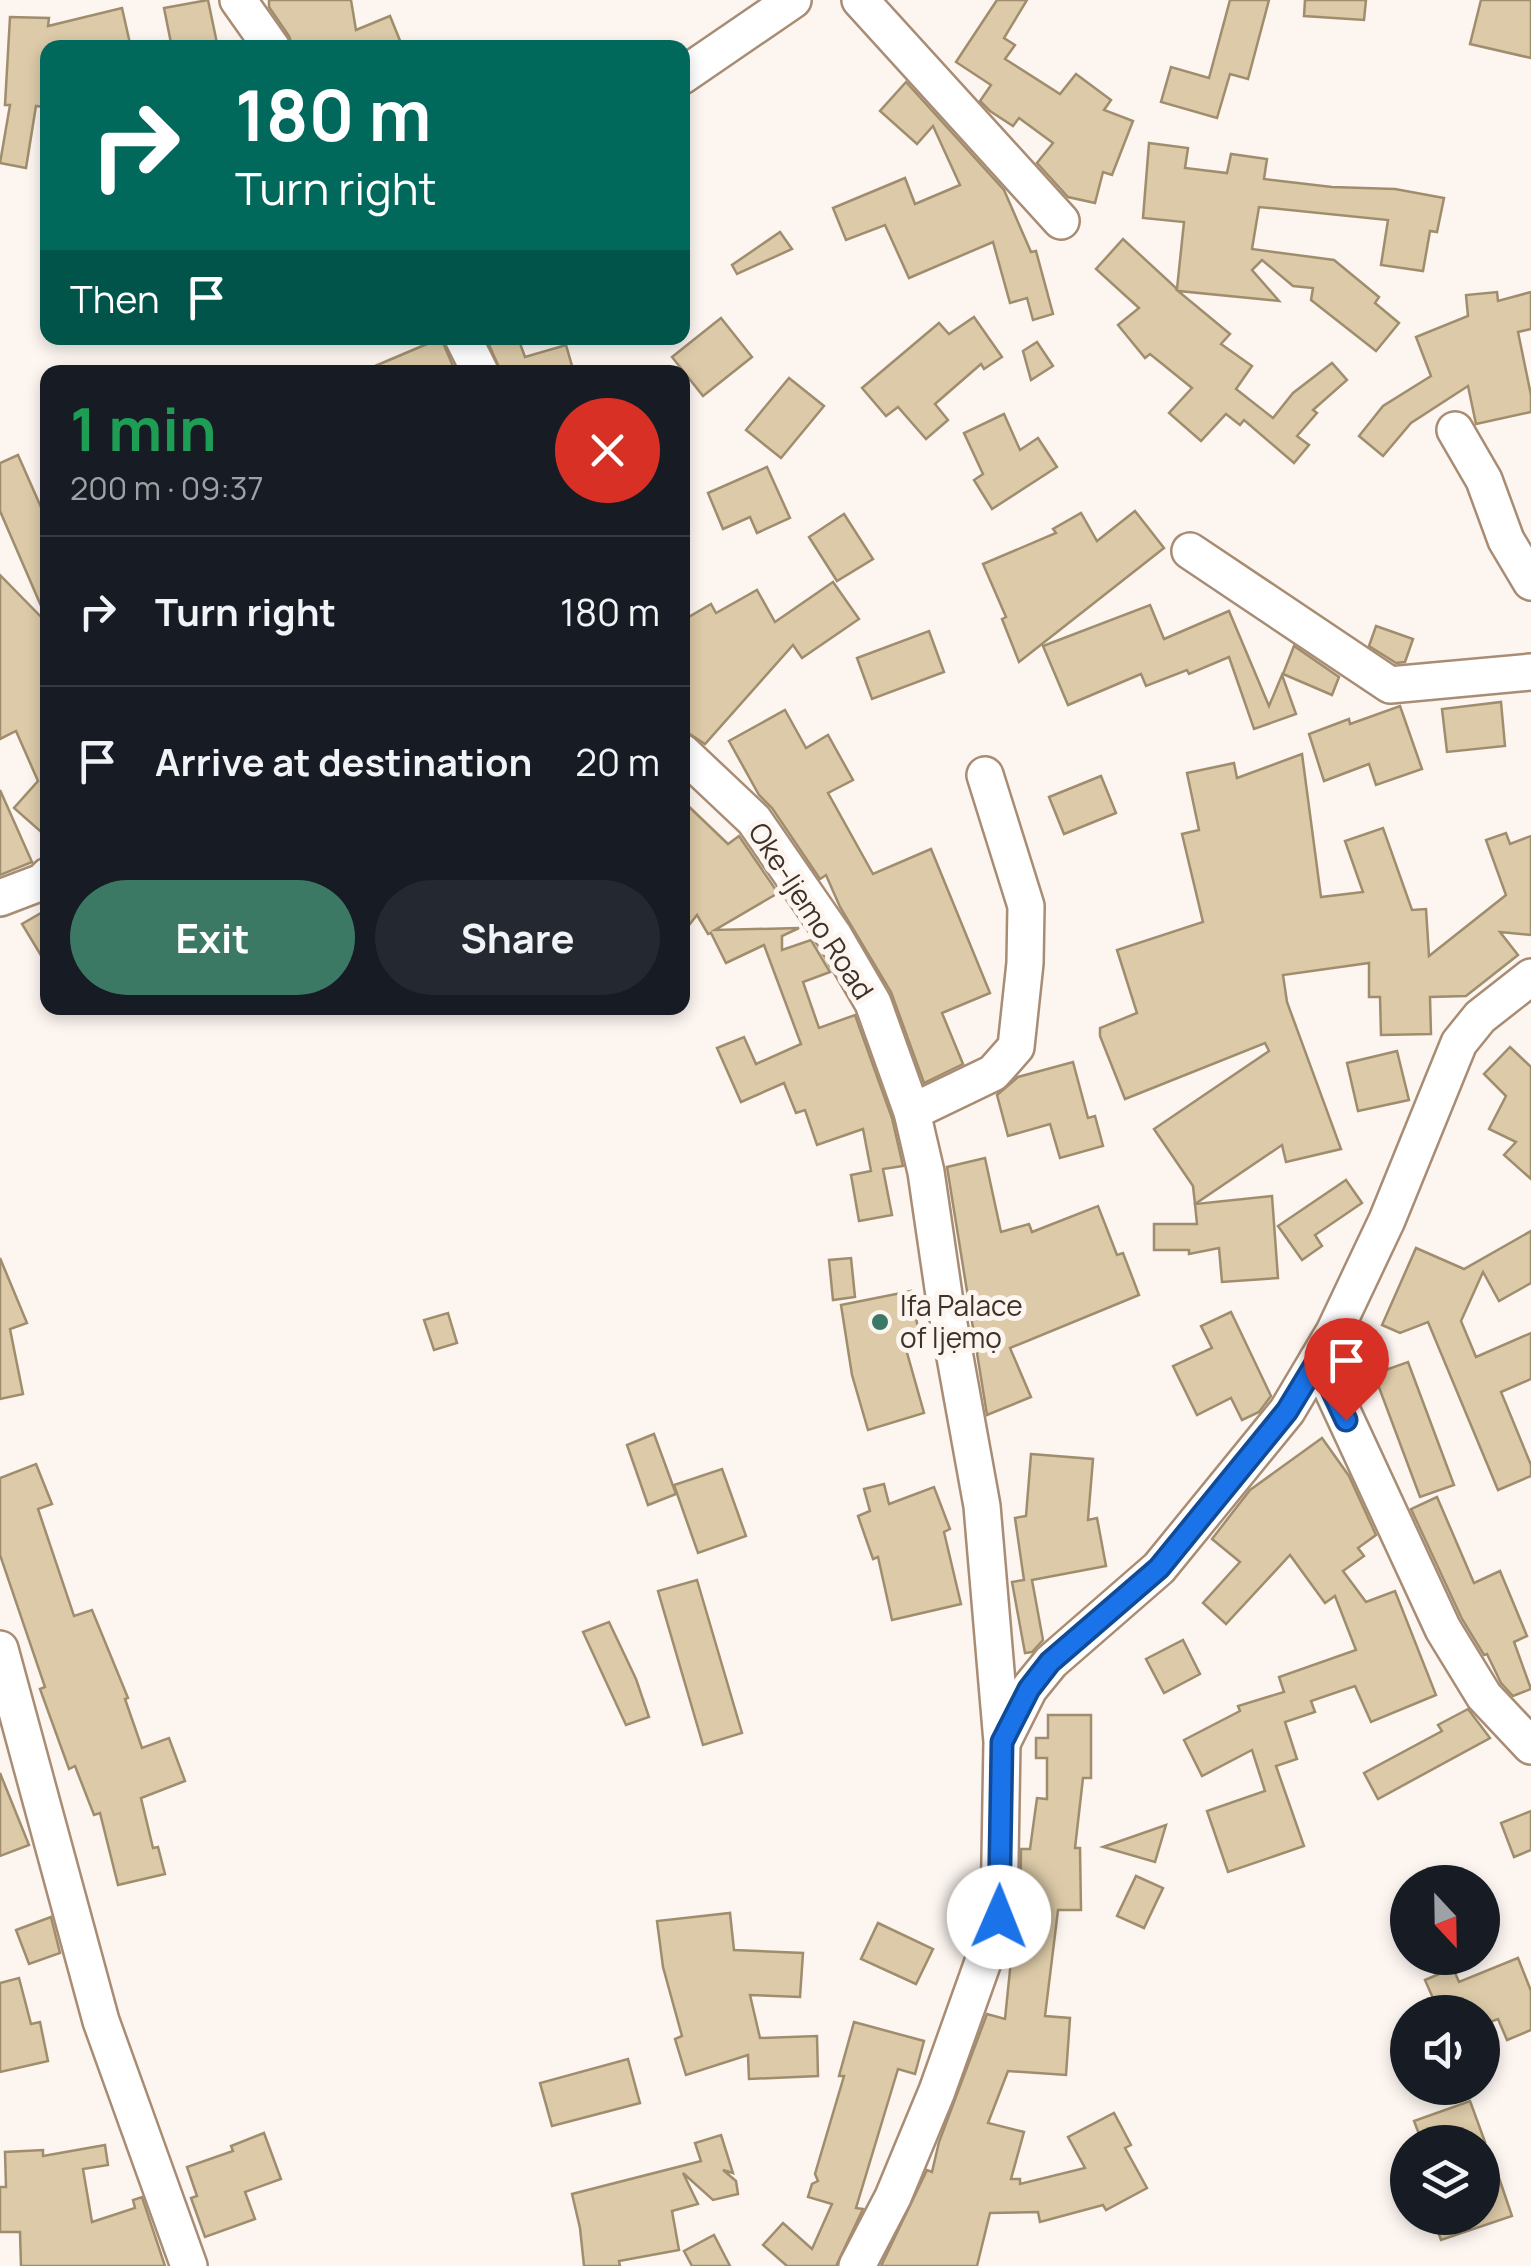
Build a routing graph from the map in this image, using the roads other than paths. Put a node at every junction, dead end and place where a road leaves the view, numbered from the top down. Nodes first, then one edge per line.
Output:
1 (238, 0) edge
2 (793, 0) edge
3 (860, 0) edge
4 (266, 40) edge
5 (690, 71) edge
6 (1061, 221) dead end
7 (1454, 430) dead end
8 (1190, 551) dead end
9 (1531, 582) edge
10 (1531, 672) edge
11 (690, 760) edge
12 (985, 775) dead end
13 (40, 883) edge
14 (0, 898) edge
15 (1531, 978) edge
16 (912, 1112) junction
17 (1318, 1360) junction
18 (0, 1649) edge
19 (1002, 1742) junction
20 (1531, 1746) edge
21 (189, 2266) edge
22 (857, 2266) edge

1 - 4 street
2 - 5 street
3 - 6 street
7 - 9 street
8 - 10 street
11 - 16 street, Oke-Ijemo Road
12 - 16 street
13 - 14 street
15 - 17 street
16 - 19 street, Oke-Ijemo Road
17 - 19 street
17 - 20 street
18 - 21 street
19 - 22 street, Oke-Ijemo Road

